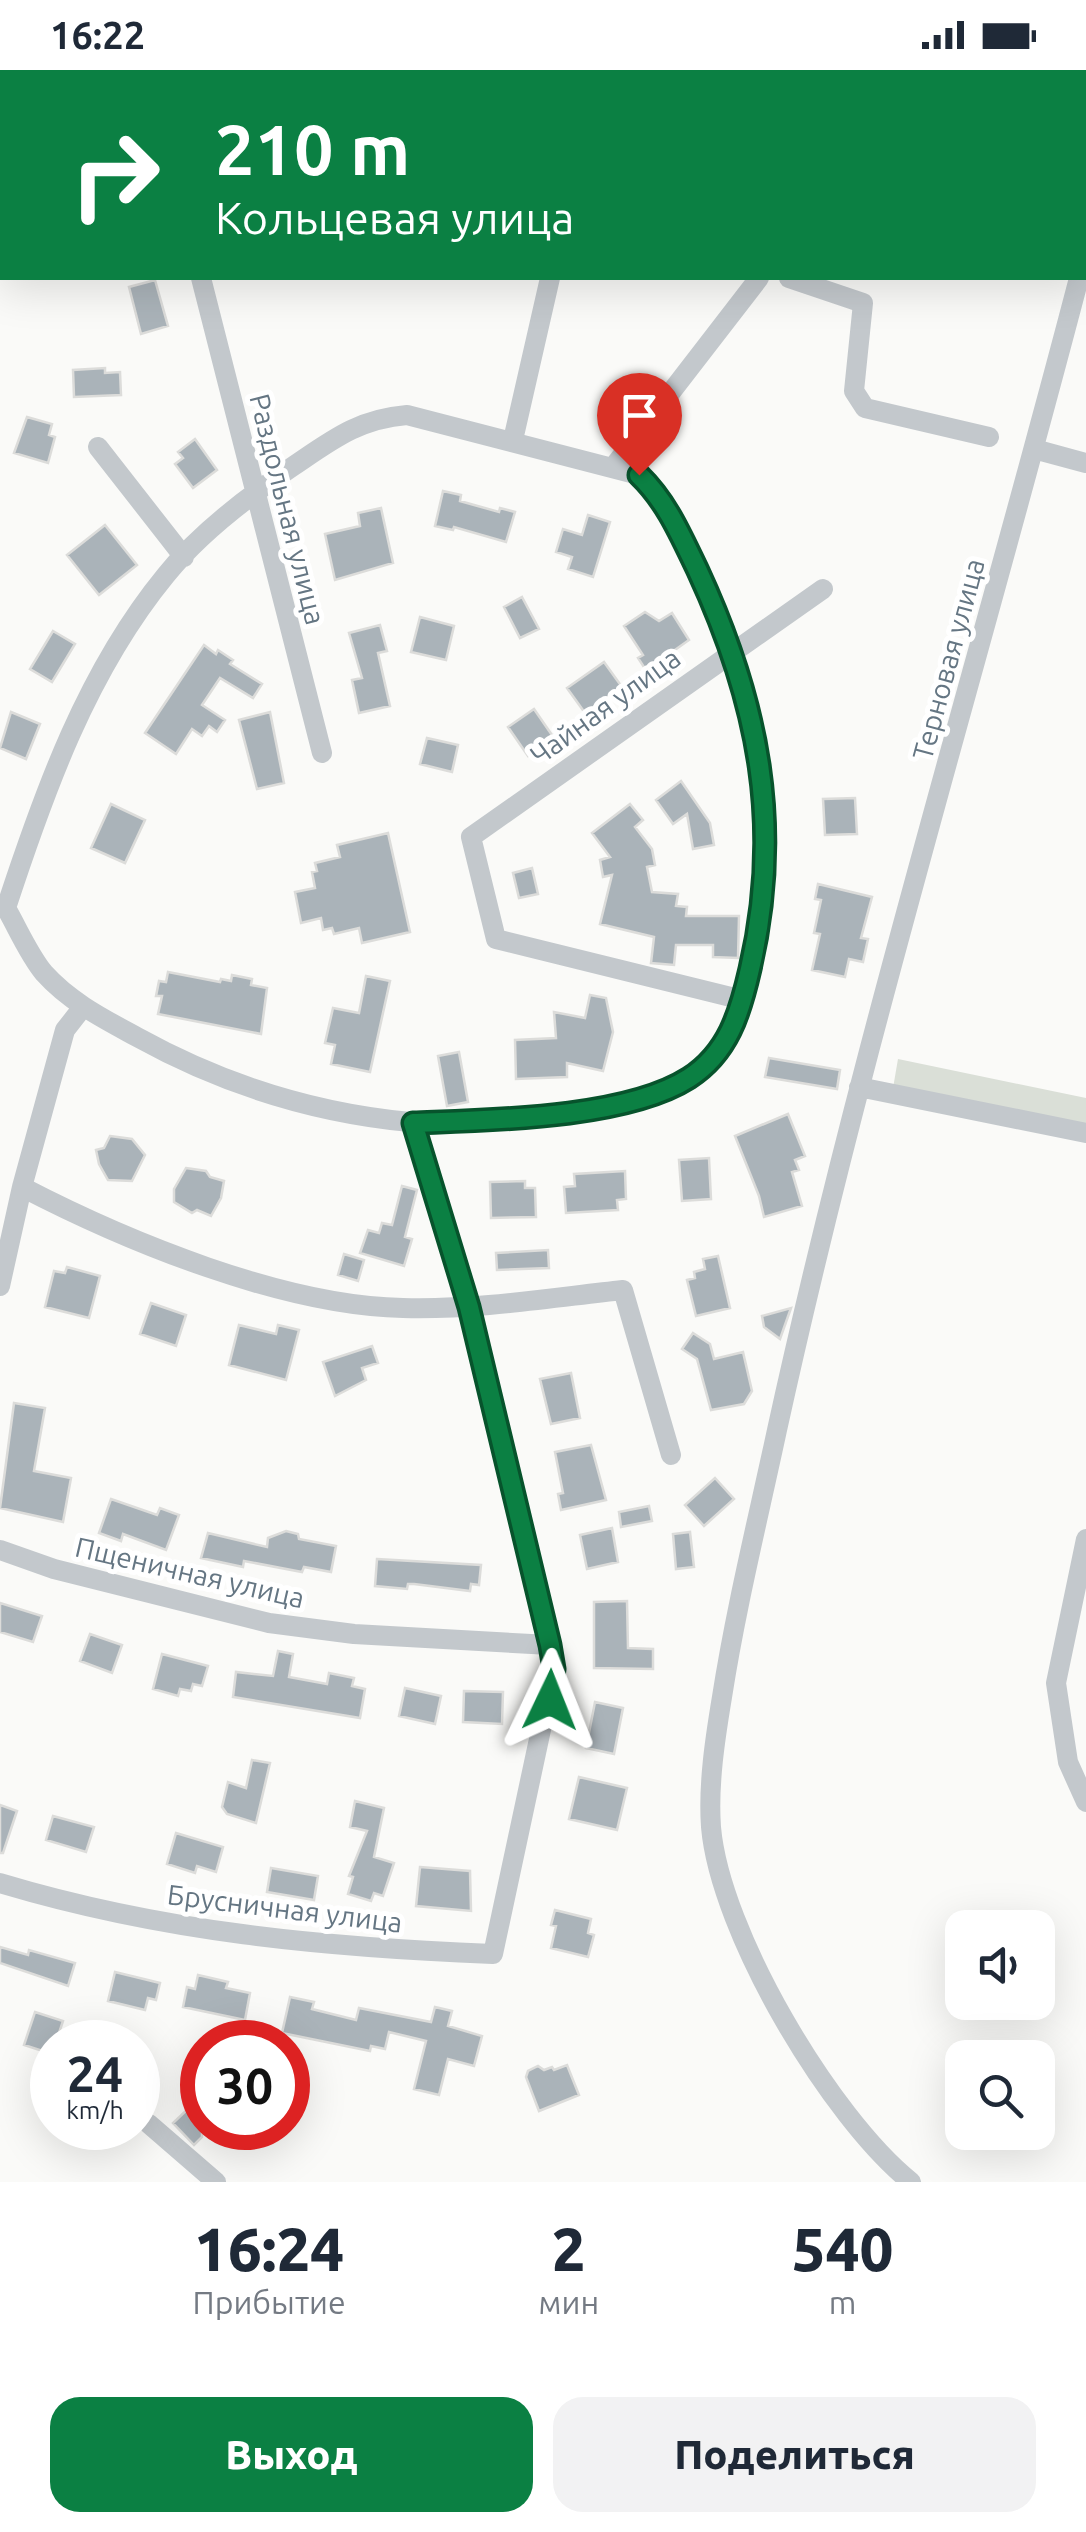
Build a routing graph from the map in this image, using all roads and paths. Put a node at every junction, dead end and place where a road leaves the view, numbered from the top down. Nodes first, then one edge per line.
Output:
1 (201, 280) edge
2 (550, 280) edge
3 (757, 280) edge
4 (795, 280) edge
5 (1078, 280) edge
6 (990, 438) dead end
7 (513, 440) junction
8 (98, 448) dead end
9 (1034, 449) junction
10 (1086, 463) edge
11 (614, 466) junction
12 (254, 492) junction
13 (184, 557) junction
14 (823, 589) dead end
15 (732, 650) junction
16 (322, 754) dead end
17 (3, 907) edge
18 (743, 1000) junction
19 (83, 1007) junction
20 (860, 1087) junction
21 (413, 1123) junction
22 (1086, 1132) edge
23 (22, 1188) junction
24 (0, 1286) edge
25 (469, 1307) junction
26 (671, 1455) dead end
27 (1086, 1539) edge
28 (0, 1550) edge
29 (550, 1645) junction
30 (1086, 1802) edge
31 (0, 1883) edge
32 (160, 2134) edge
33 (216, 2182) edge
34 (911, 2182) edge

1 - 12 street, Раздольная улица
2 - 7 street
3 - 11 street
4 - 6 street
5 - 9 street, Терновая улица
7 - 11 street
7 - 12 street
8 - 13 street
9 - 10 street
9 - 20 street, Терновая улица
11 - 15 street
12 - 13 street
12 - 16 street, Раздольная улица
13 - 17 street
14 - 15 street, Чайная улица
15 - 18 street
15 - 18 street, Чайная улица
17 - 19 street
18 - 21 street
19 - 21 street
19 - 23 street
20 - 22 street
20 - 34 street, Терновая улица
21 - 25 street, Брусничная улица
23 - 24 street
23 - 25 street
25 - 26 street
25 - 29 street, Брусничная улица
27 - 30 street
28 - 29 street, Пщеничная улица
29 - 31 street, Брусничная улица
32 - 33 street

